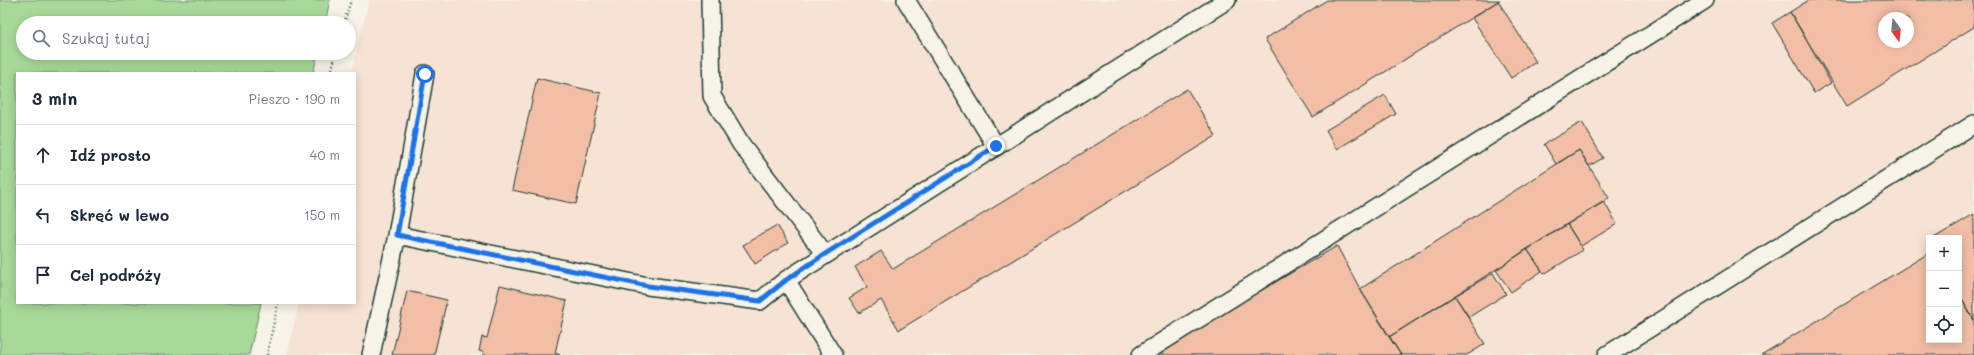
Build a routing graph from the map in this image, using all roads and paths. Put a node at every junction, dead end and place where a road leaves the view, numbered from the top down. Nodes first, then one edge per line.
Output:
1 (351, 0) edge
2 (710, 0) edge
3 (906, 0) edge
4 (1227, 0) edge
5 (1705, 0) edge
6 (346, 16) edge
7 (334, 60) edge
8 (331, 72) edge
9 (425, 74) dead end
10 (1974, 124) edge
11 (996, 146) junction
12 (397, 235) junction
13 (825, 254) junction
14 (786, 280) junction
15 (278, 304) edge
16 (267, 355) edge
17 (371, 355) edge
18 (833, 355) edge
19 (1141, 355) edge
20 (1607, 355) edge

1 - 6 path
2 - 13 lane
3 - 11 lane
4 - 11 lane
5 - 19 lane
7 - 8 path
9 - 12 lane
10 - 20 lane
11 - 13 lane
12 - 14 lane
12 - 17 lane
13 - 14 lane
14 - 18 lane
15 - 16 path

